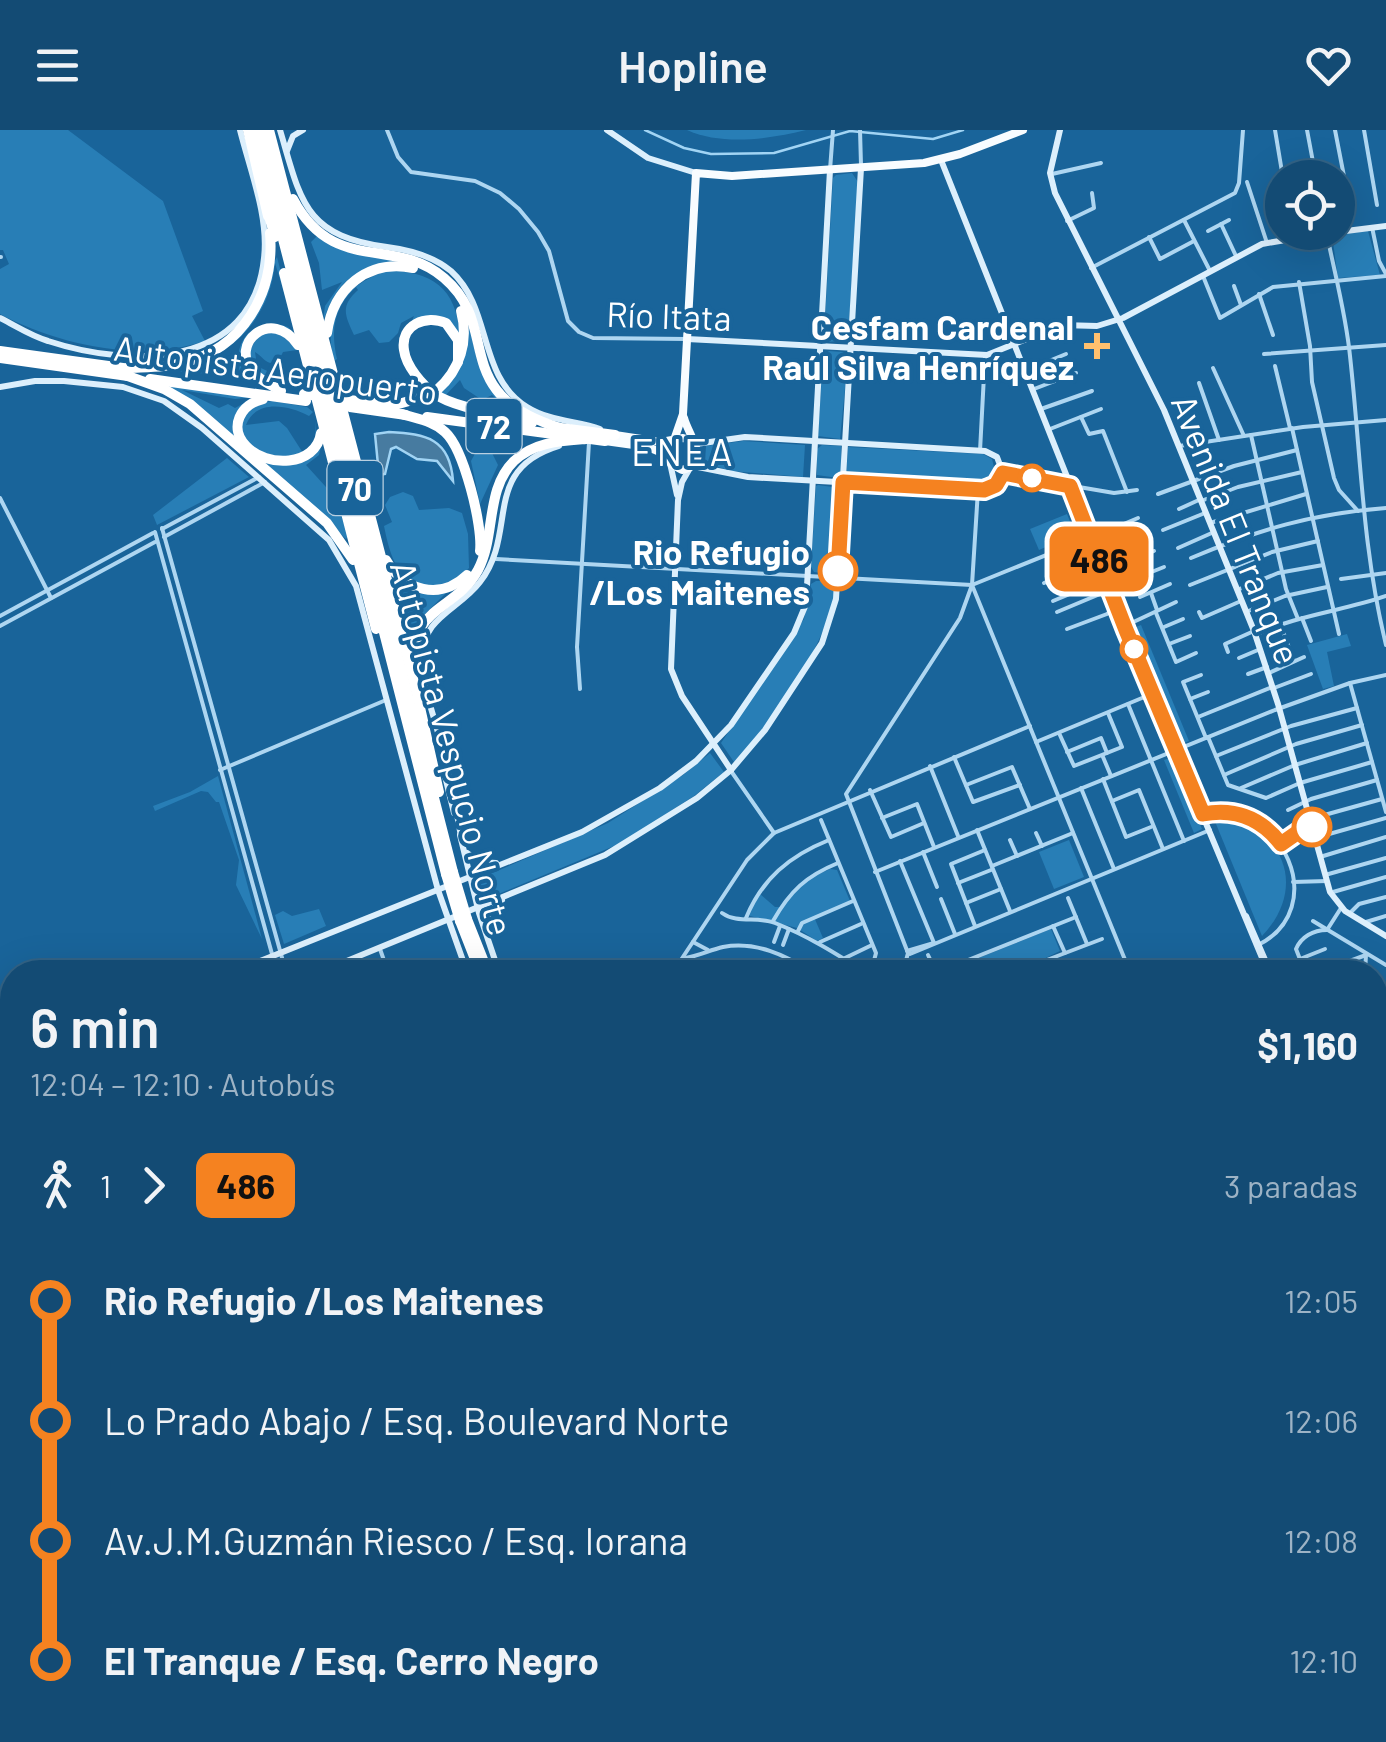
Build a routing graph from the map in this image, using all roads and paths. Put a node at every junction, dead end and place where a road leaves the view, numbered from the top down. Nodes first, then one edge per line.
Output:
1 (248, 130) edge
2 (266, 130) edge
3 (281, 130) edge
4 (388, 130) edge
5 (607, 130) edge
6 (833, 130) edge
7 (860, 130) edge
8 (1023, 130) edge
9 (1060, 130) edge
10 (1243, 130) edge
11 (1274, 130) edge
12 (1307, 130) edge
13 (1336, 130) edge
14 (1364, 130) edge
15 (300, 132) edge
16 (286, 152) junction
17 (942, 160) junction
18 (1280, 160) edge
19 (1313, 160) edge
20 (1341, 160) edge
21 (1101, 163) dead end
22 (861, 168) junction
23 (830, 170) junction
24 (696, 173) junction
25 (713, 175) junction
26 (1050, 175) junction
27 (1247, 182) dead end
28 (285, 184) junction
29 (695, 188) junction
30 (1092, 193) dead end
31 (1378, 205) dead end
32 (267, 210) junction
33 (1184, 220) junction
34 (1229, 220) dead end
35 (1067, 221) junction
36 (1221, 224) junction
37 (1386, 226) edge
38 (1372, 227) junction
39 (1355, 229) edge
40 (1208, 231) dead end
41 (1265, 233) edge
42 (1150, 238) junction
43 (1194, 242) junction
44 (1265, 243) edge
45 (1333, 250) edge
46 (1236, 256) junction
47 (1092, 268) junction
48 (1206, 272) junction
49 (1386, 275) edge
50 (1336, 279) junction
51 (1298, 282) junction
52 (1234, 286) dead end
53 (1259, 294) junction
54 (1241, 305) junction
55 (0, 318) edge
56 (1118, 320) junction
57 (1273, 335) dead end
58 (687, 339) junction
59 (326, 344) junction
60 (1017, 344) junction
61 (1386, 345) edge
62 (821, 347) junction
63 (1349, 347) junction
64 (850, 348) junction
65 (1310, 350) junction
66 (0, 354) edge
67 (1066, 354) dead end
68 (1264, 354) dead end
69 (985, 356) junction
70 (306, 359) junction
71 (458, 362) junction
72 (1275, 366) dead end
73 (1213, 368) dead end
74 (1026, 370) junction
75 (126, 372) junction
76 (1076, 373) dead end
77 (1198, 384) dead end
78 (0, 386) edge
79 (1034, 389) junction
80 (1092, 390) dead end
81 (282, 394) junction
82 (349, 404) junction
83 (1101, 409) dead end
84 (1041, 410) junction
85 (402, 414) junction
86 (682, 414) junction
87 (320, 417) junction
88 (1081, 417) junction
89 (1386, 420) edge
90 (1355, 422) junction
91 (1322, 425) junction
92 (560, 428) junction
93 (1291, 428) junction
94 (1049, 430) junction
95 (1247, 436) junction
96 (610, 438) junction
97 (587, 440) junction
98 (1219, 440) junction
99 (673, 441) junction
100 (694, 442) junction
101 (816, 442) junction
102 (845, 443) junction
103 (1179, 446) junction
104 (1297, 450) junction
105 (980, 451) junction
106 (668, 458) junction
107 (1256, 459) junction
108 (692, 467) junction
109 (1302, 472) junction
110 (1003, 473) junction
111 (262, 480) junction
112 (1193, 480) junction
113 (814, 481) junction
114 (843, 482) junction
115 (1262, 482) junction
116 (1070, 486) junction
117 (978, 490) junction
118 (1138, 490) dead end
119 (1127, 492) junction
120 (1158, 494) dead end
121 (1307, 494) junction
122 (0, 498) edge
123 (678, 500) junction
124 (1201, 500) junction
125 (1266, 504) junction
126 (1386, 508) edge
127 (1179, 509) dead end
128 (1360, 510) junction
129 (1206, 512) junction
130 (1312, 516) junction
131 (1138, 518) dead end
132 (1210, 522) junction
133 (1272, 527) junction
134 (162, 528) junction
135 (1163, 530) dead end
136 (155, 532) junction
137 (1214, 532) junction
138 (1148, 534) dead end
139 (165, 537) junction
140 (1090, 537) junction
141 (158, 541) junction
142 (1318, 541) junction
143 (1126, 543) junction
144 (378, 544) junction
145 (1219, 545) junction
146 (1178, 548) dead end
147 (1154, 551) dead end
148 (1277, 551) junction
149 (493, 558) junction
150 (1134, 558) junction
151 (1191, 558) dead end
152 (1100, 559) junction
153 (582, 564) junction
154 (1324, 564) junction
155 (1164, 567) dead end
156 (674, 568) junction
157 (1229, 569) junction
158 (1282, 573) junction
159 (1386, 573) edge
160 (1106, 574) junction
161 (1370, 575) junction
162 (808, 576) junction
163 (1144, 576) junction
164 (838, 578) junction
165 (1341, 579) dead end
166 (1134, 580) dead end
167 (1044, 582) dead end
168 (1170, 584) dead end
169 (1190, 584) dead end
170 (972, 585) junction
171 (1329, 587) junction
172 (1112, 590) junction
173 (1237, 590) junction
174 (47, 591) junction
175 (1150, 592) junction
176 (1288, 595) junction
177 (1386, 596) edge
178 (968, 597) junction
179 (1140, 597) dead end
180 (51, 598) junction
181 (978, 598) junction
182 (368, 599) junction
183 (1375, 600) junction
184 (1053, 601) dead end
185 (1242, 601) junction
186 (1176, 602) dead end
187 (1119, 605) junction
188 (1056, 612) dead end
189 (1156, 612) junction
190 (1199, 612) dead end
191 (1246, 612) junction
192 (1334, 612) junction
193 (0, 616) edge
194 (1300, 618) junction
195 (1183, 619) dead end
196 (1280, 624) junction
197 (1127, 625) junction
198 (0, 626) edge
199 (1162, 628) junction
200 (1067, 629) dead end
201 (1254, 633) junction
202 (1339, 634) dead end
203 (1190, 636) dead end
204 (1311, 641) dead end
205 (1169, 644) junction
206 (1386, 645) edge
207 (1260, 648) junction
208 (1228, 652) dead end
209 (1196, 654) dead end
210 (1304, 657) dead end
211 (1239, 658) dead end
212 (1294, 660) junction
213 (1268, 670) junction
214 (1248, 674) dead end
215 (1311, 674) dead end
216 (1201, 675) dead end
217 (1386, 675) edge
218 (1350, 683) junction
219 (1273, 687) junction
220 (580, 689) dead end
221 (1154, 692) junction
222 (1208, 692) dead end
223 (416, 694) junction
224 (1190, 698) junction
225 (386, 700) junction
226 (402, 702) junction
227 (1128, 704) junction
228 (1280, 708) junction
229 (1357, 708) junction
230 (1108, 712) junction
231 (1198, 717) junction
232 (1362, 725) junction
233 (1030, 726) junction
234 (1285, 728) junction
235 (1059, 732) junction
236 (1208, 737) junction
237 (1036, 742) junction
238 (1367, 744) junction
239 (714, 745) junction
240 (1290, 747) junction
241 (1177, 749) junction
242 (1067, 752) junction
243 (1105, 754) junction
244 (954, 756) junction
245 (1216, 756) junction
246 (1150, 759) junction
247 (1372, 762) junction
248 (1295, 765) junction
249 (930, 766) junction
250 (228, 768) junction
251 (220, 770) junction
252 (731, 770) junction
253 (1224, 775) junction
254 (1111, 776) junction
255 (1103, 779) junction
256 (1377, 780) junction
257 (1300, 782) junction
258 (966, 785) junction
259 (1020, 785) junction
260 (1081, 788) junction
261 (1240, 788) junction
262 (870, 790) junction
263 (1058, 797) junction
264 (1382, 799) junction
265 (846, 800) junction
266 (1112, 800) junction
267 (1305, 802) junction
268 (1030, 809) junction
269 (1288, 810) dead end
270 (1203, 814) junction
271 (1386, 815) edge
272 (882, 818) junction
273 (821, 820) dead end
274 (1310, 821) junction
275 (924, 822) junction
276 (1153, 826) junction
277 (977, 830) junction
278 (1210, 830) junction
279 (774, 833) junction
280 (1036, 833) dead end
281 (1073, 833) junction
282 (1386, 837) edge
283 (959, 838) junction
284 (1315, 838) junction
285 (828, 840) junction
286 (1010, 840) dead end
287 (1184, 841) junction
288 (462, 842) junction
289 (1281, 844) junction
290 (1042, 846) junction
291 (447, 847) junction
292 (934, 847) junction
293 (1163, 849) junction
294 (986, 850) junction
295 (923, 852) junction
296 (1016, 856) junction
297 (1320, 857) junction
298 (1386, 858) edge
299 (900, 861) junction
300 (838, 863) junction
301 (502, 864) junction
302 (992, 868) junction
303 (1114, 869) junction
304 (875, 872) junction
305 (450, 873) junction
306 (470, 877) junction
307 (1386, 877) edge
308 (1092, 878) junction
309 (1326, 878) junction
310 (1293, 882) junction
311 (958, 884) junction
312 (937, 887) dead end
313 (1001, 889) junction
314 (438, 890) junction
315 (512, 892) junction
316 (1330, 892) junction
317 (1386, 897) edge
318 (1068, 898) dead end
319 (940, 899) dead end
320 (854, 902) junction
321 (966, 903) junction
322 (477, 907) junction
323 (1341, 908) junction
324 (1010, 912) junction
325 (722, 913) dead end
326 (1350, 914) junction
327 (1386, 916) edge
328 (1076, 917) junction
329 (746, 918) junction
330 (447, 920) junction
331 (1313, 921) dead end
332 (463, 922) junction
333 (772, 922) junction
334 (1363, 922) junction
335 (863, 923) junction
336 (780, 926) junction
337 (975, 926) junction
338 (1053, 926) junction
339 (789, 928) junction
340 (1327, 930) junction
341 (798, 931) junction
342 (485, 933) junction
343 (955, 934) junction
344 (1386, 936) edge
345 (1102, 939) dead end
346 (820, 942) junction
347 (934, 943) junction
348 (692, 944) junction
349 (1087, 944) junction
350 (872, 945) junction
351 (1257, 945) junction
352 (380, 948) junction
353 (1325, 948) dead end
354 (713, 950) junction
355 (770, 951) junction
356 (908, 953) junction
357 (1064, 953) junction
358 (780, 954) junction
359 (276, 955) junction
360 (702, 955) junction
361 (928, 955) dead end
362 (1366, 955) junction
363 (682, 958) joint
364 (843, 958) junction
365 (1300, 959) joint
366 (263, 960) edge
367 (276, 960) edge
368 (279, 960) edge
369 (350, 960) edge
370 (384, 960) edge
371 (468, 960) edge
372 (471, 960) edge
373 (482, 960) edge
374 (495, 960) edge
375 (791, 960) edge
376 (847, 960) edge
377 (875, 960) edge
378 (906, 960) edge
379 (931, 960) edge
380 (969, 960) edge
381 (1049, 960) edge
382 (1125, 960) edge
383 (1263, 960) edge
384 (1352, 960) edge
385 (1366, 960) edge
386 (1375, 960) edge

1 - 32 highway
1 - 55 street
1 - 226 highway, Autopista Vespucio Norte / 70
2 - 28 highway
2 - 291 highway, Autopista Vespucio Norte / 70
3 - 15 street
3 - 16 street
4 - 58 street, Río Itata
5 - 24 street
6 - 23 street
7 - 22 street
8 - 17 main road
9 - 26 street
10 - 33 street
11 - 18 street
12 - 19 street
13 - 20 street
14 - 31 street
15 - 16 street
16 - 96 street
17 - 22 main road
17 - 60 street
21 - 26 street
22 - 23 main road
22 - 64 street
23 - 25 main road
23 - 62 street
24 - 25 main road
24 - 29 main road
25 - 29 main road
26 - 35 street, Avenida El Tranque
27 - 41 street
28 - 59 highway
28 - 92 highway
29 - 58 main road
30 - 35 street
32 - 70 highway
32 - 75 highway
33 - 42 street
33 - 43 street
34 - 36 street
35 - 47 street, Avenida El Tranque
36 - 40 street
36 - 46 street
37 - 38 street
38 - 39 street
38 - 49 street
42 - 43 street
42 - 47 street
43 - 48 street
44 - 46 street
45 - 50 street
46 - 48 street
47 - 56 street, Avenida El Tranque
48 - 54 street
48 - 56 street
49 - 50 street
50 - 51 street
50 - 63 street
51 - 53 street
51 - 65 street
52 - 54 street
53 - 54 street
53 - 57 street
56 - 60 street, Río Itata
56 - 103 street, Avenida El Tranque
58 - 62 street, Río Itata
58 - 86 main road
59 - 71 highway
59 - 144 highway
60 - 69 street, Río Itata
60 - 74 street
61 - 63 street
62 - 64 street, Río Itata
62 - 101 street
63 - 65 street
63 - 90 street
64 - 69 street, Río Itata
64 - 102 street
65 - 68 street
65 - 91 street
66 - 75 highway, Autopista Aeropuerto / 72
67 - 74 street
69 - 105 street
70 - 81 highway
70 - 87 highway
71 - 82 highway, Autopista Aeropuerto / 72
71 - 92 highway
72 - 93 street
73 - 95 street
74 - 79 street
75 - 81 highway, Autopista Aeropuerto / 72
75 - 182 highway
76 - 79 street
77 - 98 street
78 - 111 street
79 - 84 street
80 - 84 street
81 - 82 highway, Autopista Aeropuerto / 72, bridge
81 - 87 highway
82 - 85 highway, Autopista Aeropuerto / 72
83 - 88 street
84 - 94 street
85 - 97 highway, Autopista Aeropuerto / 72
85 - 144 highway
86 - 99 main road
86 - 100 main road
87 - 182 highway
88 - 94 street
88 - 119 street
89 - 90 street
90 - 91 street
90 - 128 street
91 - 93 street
91 - 128 street
92 - 96 highway
93 - 95 street
93 - 104 street
94 - 116 street
95 - 98 street
95 - 107 street
96 - 97 highway, Autopista Aeropuerto / 72
96 - 99 main road
96 - 106 main road
97 - 149 street
97 - 153 street
97 - 223 highway
98 - 103 street
99 - 100 main road
99 - 106 main road
100 - 101 street
100 - 108 main road
101 - 102 street
101 - 113 street
102 - 105 street
102 - 114 street
103 - 112 street, Avenida El Tranque
104 - 107 street
104 - 109 street
105 - 110 street
106 - 108 main road
106 - 123 street
107 - 112 street
107 - 115 street
108 - 113 street
108 - 123 street
109 - 115 street
109 - 121 street
110 - 116 street
110 - 117 street
111 - 134 street
111 - 139 street
111 - 225 street
112 - 120 street
112 - 124 street, Avenida El Tranque
113 - 114 street
113 - 162 street
114 - 117 street
114 - 164 street
115 - 124 street
115 - 125 street
116 - 119 street
116 - 140 street
117 - 170 street
118 - 119 street
121 - 125 street
121 - 130 street
122 - 174 street
123 - 156 street
124 - 127 street
124 - 129 street, Avenida El Tranque
125 - 132 street
125 - 133 street
126 - 128 street
128 - 130 street
128 - 161 street
129 - 132 street, Avenida El Tranque
129 - 135 street
130 - 133 street
130 - 142 street
131 - 143 street
132 - 137 street, Avenida El Tranque
133 - 145 street
133 - 148 street
134 - 136 street
134 - 139 street
136 - 141 street
136 - 174 street
137 - 145 street, Avenida El Tranque
137 - 146 street
138 - 143 street
139 - 141 street
139 - 250 street
140 - 152 street
140 - 170 street
141 - 180 street
141 - 251 street
142 - 148 street
142 - 154 street
143 - 150 street
144 - 223 highway
145 - 151 street
145 - 157 street, Avenida El Tranque
147 - 150 street
148 - 157 street
148 - 158 street
149 - 153 street
149 - 288 street
150 - 160 street
150 - 163 street
152 - 160 street
152 - 167 street
153 - 156 street
153 - 220 street
154 - 158 street
154 - 171 street
155 - 163 street
156 - 162 street
156 - 239 street
157 - 169 street
157 - 173 street, Avenida El Tranque
158 - 173 street
158 - 176 street
159 - 161 street
160 - 172 street
160 - 184 street
161 - 165 street
161 - 183 street
162 - 164 street
162 - 239 street
163 - 166 street
164 - 170 street
164 - 252 street
168 - 175 street
170 - 178 street
170 - 181 street
171 - 176 street
171 - 192 street
172 - 187 street
172 - 188 street
173 - 185 street, Avenida El Tranque
174 - 180 street
174 - 193 street
175 - 179 street
175 - 189 street
176 - 191 street
176 - 194 street
177 - 183 street
178 - 181 street
178 - 265 street
180 - 198 street
181 - 233 street
182 - 226 highway
183 - 192 street
183 - 206 street
185 - 190 street
185 - 191 street, Avenida El Tranque
186 - 189 street
187 - 197 street
187 - 200 street
189 - 197 street
189 - 199 street
191 - 201 street, Avenida El Tranque
192 - 194 street
192 - 202 street
194 - 196 street
194 - 204 street
195 - 199 street
196 - 201 street
196 - 212 street
197 - 221 street
199 - 205 street
201 - 207 street, Avenida El Tranque
201 - 208 street
203 - 205 street
205 - 209 street
207 - 211 street
207 - 213 street, Avenida El Tranque
210 - 212 street
212 - 213 street
213 - 214 street
213 - 219 street, Avenida El Tranque
215 - 219 street
216 - 224 street
217 - 218 street
218 - 228 street
218 - 229 street
219 - 228 street, Avenida El Tranque
219 - 231 street
221 - 227 street
221 - 241 street
222 - 224 street
223 - 291 highway
224 - 231 street
225 - 250 street
225 - 314 street
226 - 305 highway, Autopista Vespucio Norte / 70
227 - 230 street
227 - 246 street
228 - 234 street, Avenida El Tranque
228 - 236 street
229 - 232 street
229 - 234 street
230 - 235 street
230 - 243 street
231 - 236 street
232 - 238 street
232 - 240 street
233 - 237 street
233 - 244 street
234 - 240 street, Avenida El Tranque
234 - 245 street
235 - 237 street
235 - 242 street
236 - 241 street
236 - 245 street
237 - 263 street
238 - 247 street
238 - 248 street
239 - 252 street
239 - 301 street
240 - 248 street, Avenida El Tranque
240 - 253 street
241 - 246 street
241 - 270 street
242 - 243 street
242 - 243 street
243 - 254 street
244 - 249 street
244 - 258 street
245 - 253 street
246 - 254 street
246 - 287 street
247 - 256 street
247 - 257 street
248 - 257 street, Avenida El Tranque
248 - 261 street
249 - 262 street
249 - 283 street
250 - 251 street
250 - 359 street
251 - 359 street
252 - 279 street
252 - 315 street
253 - 261 street
254 - 255 street
255 - 260 street
255 - 266 street
256 - 264 street
256 - 267 street
257 - 261 street
257 - 267 street, Avenida El Tranque
258 - 259 street
258 - 259 street
259 - 268 street
260 - 263 street
260 - 303 street
262 - 265 street
262 - 272 street
263 - 268 street
263 - 281 street
264 - 271 street
264 - 274 street
265 - 279 street
265 - 304 street
266 - 276 street
266 - 276 street
267 - 269 street
267 - 274 street, Avenida El Tranque
268 - 277 street
270 - 278 street
270 - 289 street
271 - 284 street
272 - 275 street
272 - 275 street
273 - 285 street
274 - 284 street, Avenida El Tranque
274 - 289 street
275 - 292 street
276 - 293 street
277 - 283 street
277 - 294 street
278 - 287 street
278 - 351 street
279 - 348 street
280 - 290 street
281 - 290 street
281 - 308 street
282 - 297 street
283 - 292 street
284 - 297 street, Avenida El Tranque
285 - 300 street
285 - 329 street
286 - 296 street
287 - 293 street
288 - 301 street
288 - 306 street
289 - 310 street
290 - 296 street
291 - 305 highway, Autopista Vespucio Norte / 70
292 - 295 street
293 - 303 street
294 - 302 street
294 - 311 street
295 - 299 street
295 - 312 street
296 - 302 street
297 - 309 street, Avenida El Tranque
298 - 309 street
299 - 304 street
299 - 347 street
300 - 320 street
300 - 333 street
301 - 306 street
302 - 311 street
302 - 313 street
303 - 308 street
304 - 356 street
305 - 332 highway, Autopista Vespucio Norte / 70, bridge
306 - 314 street
306 - 322 street
307 - 316 street
308 - 324 street
308 - 382 street
309 - 310 street
309 - 316 street, Avenida El Tranque
310 - 351 street
311 - 321 street
313 - 321 street
313 - 324 street
314 - 330 street
314 - 359 street
315 - 322 street
315 - 342 street
316 - 323 street, Avenida El Tranque
317 - 326 street
318 - 328 street
319 - 343 street
320 - 335 street
320 - 341 street
321 - 337 street
322 - 330 street
322 - 342 street
323 - 326 street, Avenida El Tranque
323 - 340 street
324 - 337 street
325 - 329 street
326 - 334 street, Avenida El Tranque
327 - 334 street
328 - 338 street
328 - 349 street
329 - 333 street
330 - 352 street
330 - 371 street
331 - 340 street
332 - 372 highway, Autopista Vespucio Norte / 70
332 - 373 highway, Autopista Vespucio Norte / 70
333 - 336 street
334 - 344 street, Avenida El Tranque
335 - 346 street
335 - 350 street
336 - 339 street
336 - 355 street
337 - 343 street
338 - 357 street
338 - 380 street
339 - 341 street
339 - 358 street
340 - 362 street
340 - 365 street
341 - 346 street
342 - 374 street
343 - 347 street
345 - 349 street
346 - 364 street
347 - 356 street
348 - 354 street
348 - 360 street
348 - 363 street
349 - 357 street
350 - 364 street
350 - 377 street
351 - 383 street
352 - 369 street
352 - 370 street
353 - 365 street
354 - 355 street
354 - 360 street
355 - 358 street
356 - 378 street
357 - 381 street
358 - 375 street
359 - 366 street
359 - 367 street
359 - 368 street
360 - 363 street
361 - 379 street
362 - 384 street
362 - 385 street
362 - 386 street
364 - 376 street

